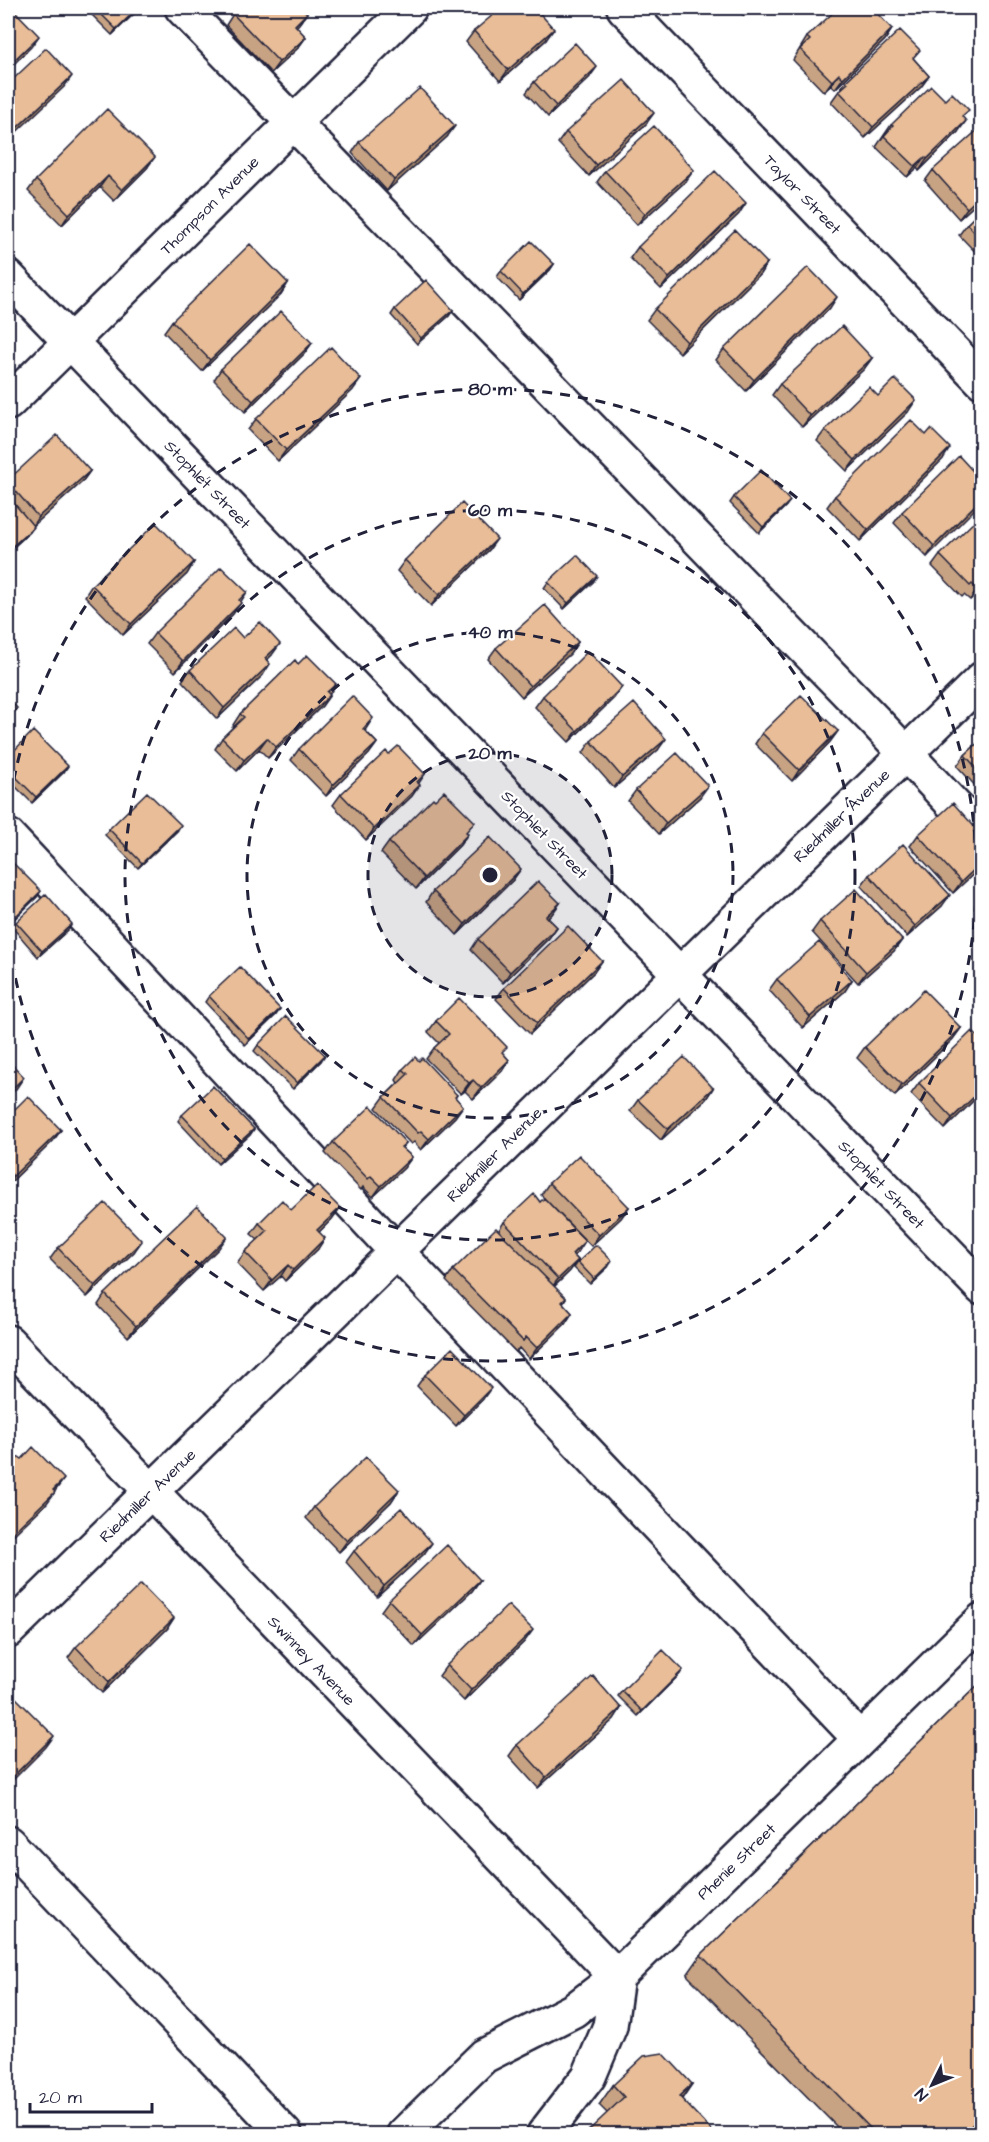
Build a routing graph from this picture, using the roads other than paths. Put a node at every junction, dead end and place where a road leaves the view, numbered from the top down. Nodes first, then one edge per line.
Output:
1 (182, 8) edge
2 (410, 8) edge
3 (624, 8) edge
4 (293, 122) junction
5 (8, 277) edge
6 (70, 342) junction
7 (981, 381) edge
8 (8, 403) edge
9 (981, 679) edge
10 (906, 752) junction
11 (981, 835) edge
12 (8, 836) edge
13 (678, 973) junction
14 (396, 1251) junction
15 (981, 1288) edge
16 (8, 1342) edge
17 (150, 1492) junction
18 (981, 1620) edge
19 (8, 1631) edge
20 (860, 1738) junction
21 (8, 1843) edge
22 (617, 1977) junction
23 (285, 2134) edge
24 (404, 2134) edge
25 (544, 2134) edge

1 - 4 street
2 - 4 street, Thompson Avenue
3 - 7 street, Taylor Street
4 - 6 street, Thompson Avenue
4 - 10 street
5 - 6 street, Stophlet Street
6 - 8 street, Thompson Avenue
6 - 13 street, Stophlet Street
9 - 10 street, Riedmiller Avenue
10 - 11 street
10 - 13 street, Riedmiller Avenue
12 - 14 street
13 - 14 street, Riedmiller Avenue
13 - 15 street, Stophlet Street
14 - 17 street, Riedmiller Avenue
14 - 20 street
16 - 17 street, Swinney Avenue
17 - 19 street, Riedmiller Avenue
17 - 22 street, Swinney Avenue
18 - 20 street, Phenie Street
20 - 22 street, Phenie Street
21 - 23 street
22 - 24 street, Phenie Street
22 - 25 street

